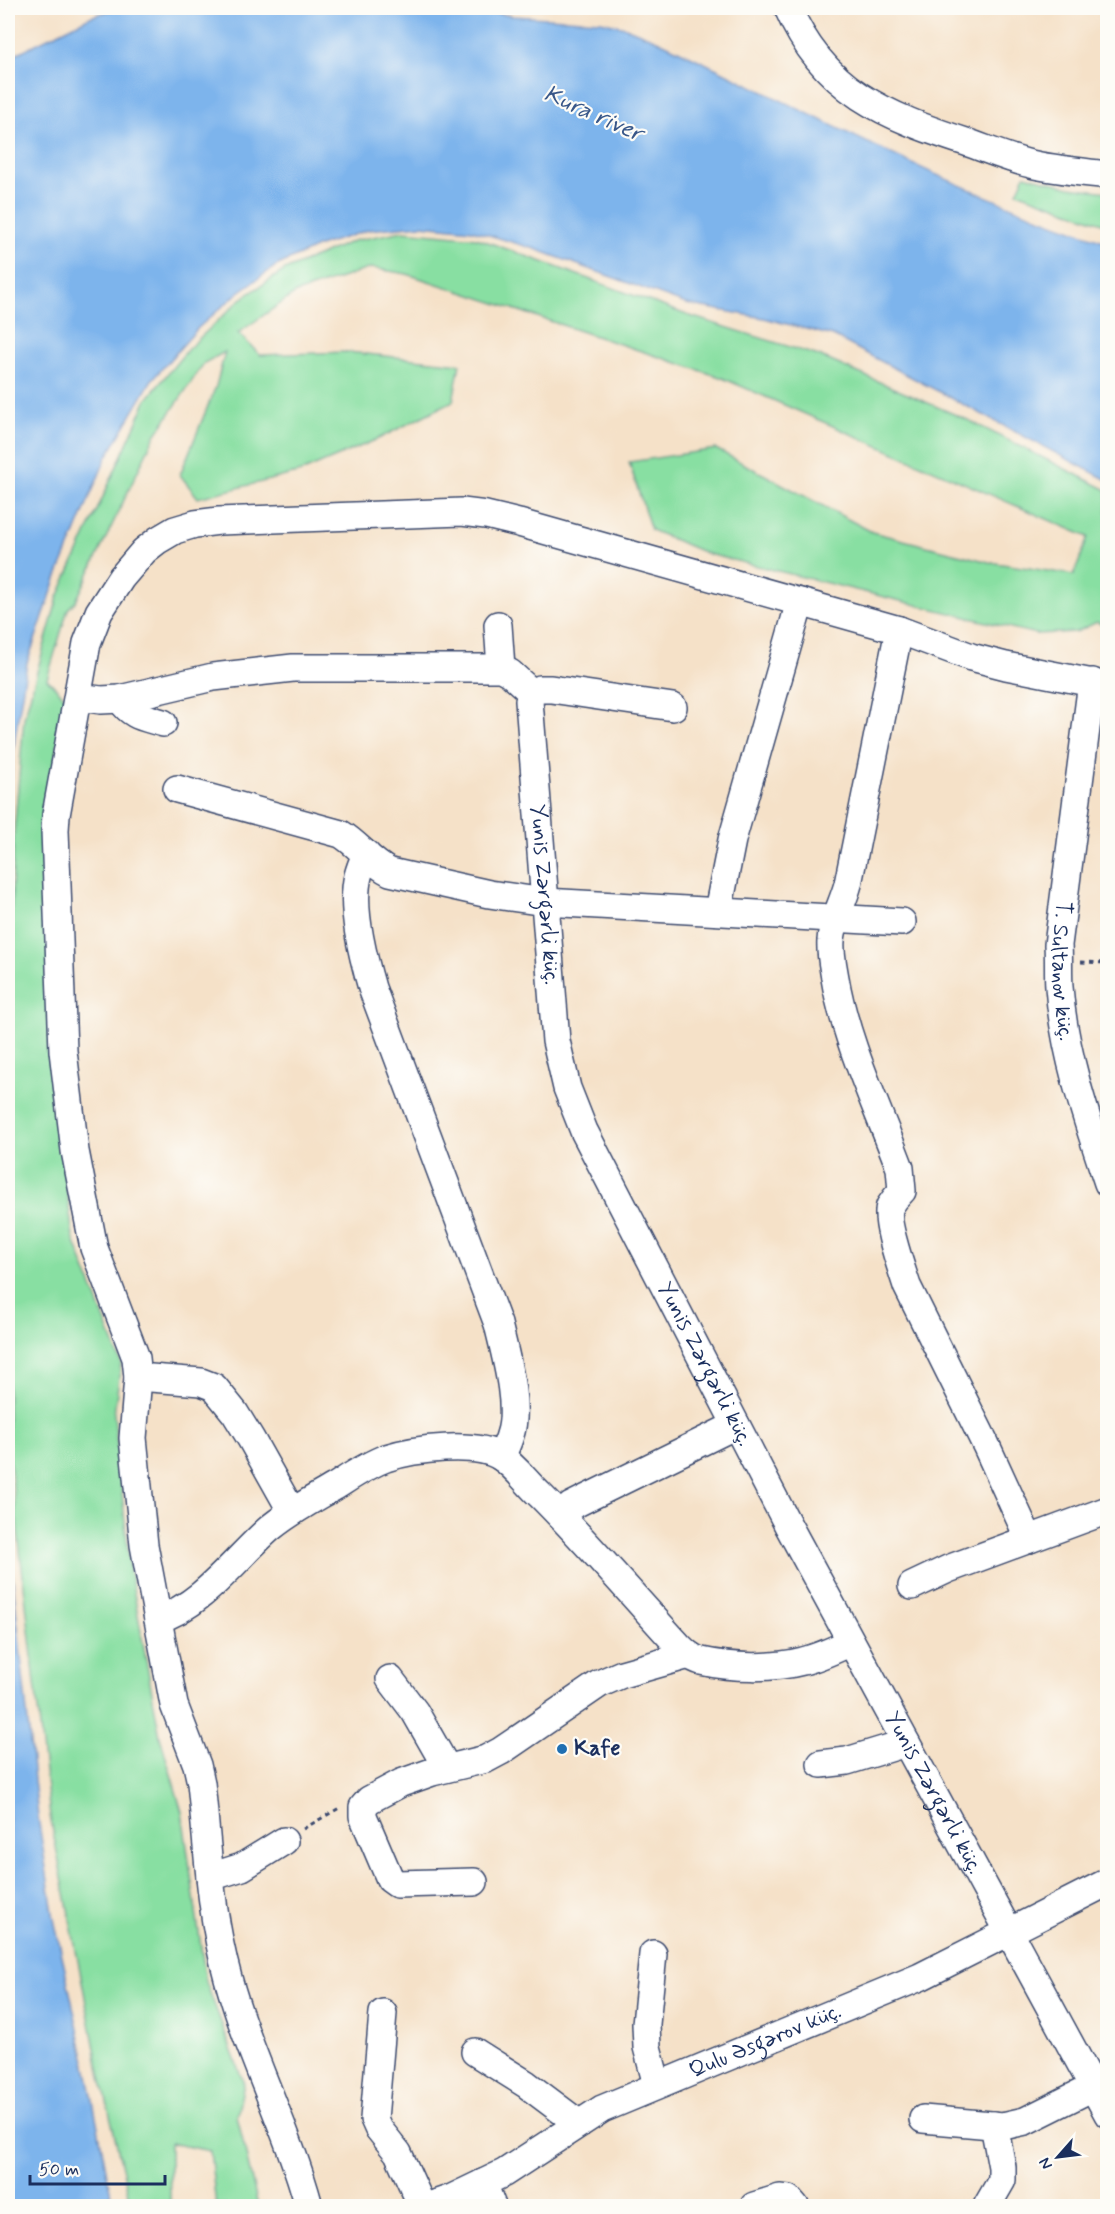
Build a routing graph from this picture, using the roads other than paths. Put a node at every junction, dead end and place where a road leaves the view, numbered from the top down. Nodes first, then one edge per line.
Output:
1 (789, 8) edge
2 (1107, 175) edge
3 (800, 602) junction
4 (498, 625) dead end
5 (899, 630) junction
6 (501, 668) junction
7 (1100, 684) edge
8 (532, 693) junction
9 (78, 697) junction
10 (120, 699) junction
11 (673, 707) dead end
12 (163, 723) dead end
13 (177, 789) dead end
14 (366, 854) junction
15 (544, 902) junction
16 (718, 910) junction
17 (837, 917) junction
18 (902, 922) dead end
19 (1107, 1183) edge
20 (138, 1377) junction
21 (736, 1425) junction
22 (501, 1457) junction
23 (1107, 1510) edge
24 (292, 1512) junction
25 (561, 1516) junction
26 (1029, 1539) junction
27 (912, 1586) dead end
28 (158, 1619) junction
29 (852, 1642) junction
30 (689, 1655) junction
31 (390, 1679) dead end
32 (906, 1743) junction
33 (821, 1764) dead end
34 (447, 1768) junction
35 (284, 1841) road end
36 (210, 1877) junction
37 (474, 1882) dead end
38 (1107, 1882) edge
39 (1009, 1932) junction
40 (653, 1954) dead end
41 (383, 2013) dead end
42 (475, 2052) dead end
43 (657, 2085) junction
44 (1093, 2087) junction
45 (1107, 2114) edge
46 (923, 2119) dead end
47 (578, 2122) junction
48 (994, 2126) junction
49 (488, 2195) edge
50 (309, 2206) edge
51 (422, 2206) edge
52 (429, 2206) edge
53 (754, 2206) edge
54 (795, 2206) edge
55 (987, 2206) edge

1 - 2 street
3 - 5 street
3 - 9 street
3 - 16 street
4 - 6 street
5 - 7 street
5 - 17 street
6 - 8 street
6 - 10 street
7 - 19 street, T. Sultanov küç.
8 - 11 street
8 - 15 street, Yunis Zərgərli küç.
9 - 10 street
9 - 20 street
10 - 12 street
13 - 14 street
14 - 15 street
14 - 22 street
15 - 16 street
15 - 21 street, Yunis Zərgərli küç.
16 - 17 street
17 - 18 street
17 - 26 street
20 - 24 street
20 - 28 street
21 - 25 street
21 - 29 street, Yunis Zərgərli küç.
22 - 24 street
22 - 25 street
23 - 26 street
24 - 28 street
25 - 30 street
26 - 27 street
28 - 36 street
29 - 30 street
29 - 32 street, Yunis Zərgərli küç.
30 - 34 street
31 - 34 street
32 - 33 street
32 - 39 street, Yunis Zərgərli küç.
34 - 37 street
35 - 36 street
36 - 50 street
38 - 39 street, Qulu Əsgərov küç.
39 - 43 street, Qulu Əsgərov küç.
39 - 44 street, Yunis Zərgərli küç.
40 - 43 street
41 - 51 street
42 - 47 street
43 - 47 street, Qulu Əsgərov küç.
44 - 45 street, Yunis Zərgərli küç.
44 - 48 street
46 - 48 street
47 - 49 street, Qulu Əsgərov küç.
48 - 55 street
49 - 52 street, Qulu Əsgərov küç.
53 - 54 street

